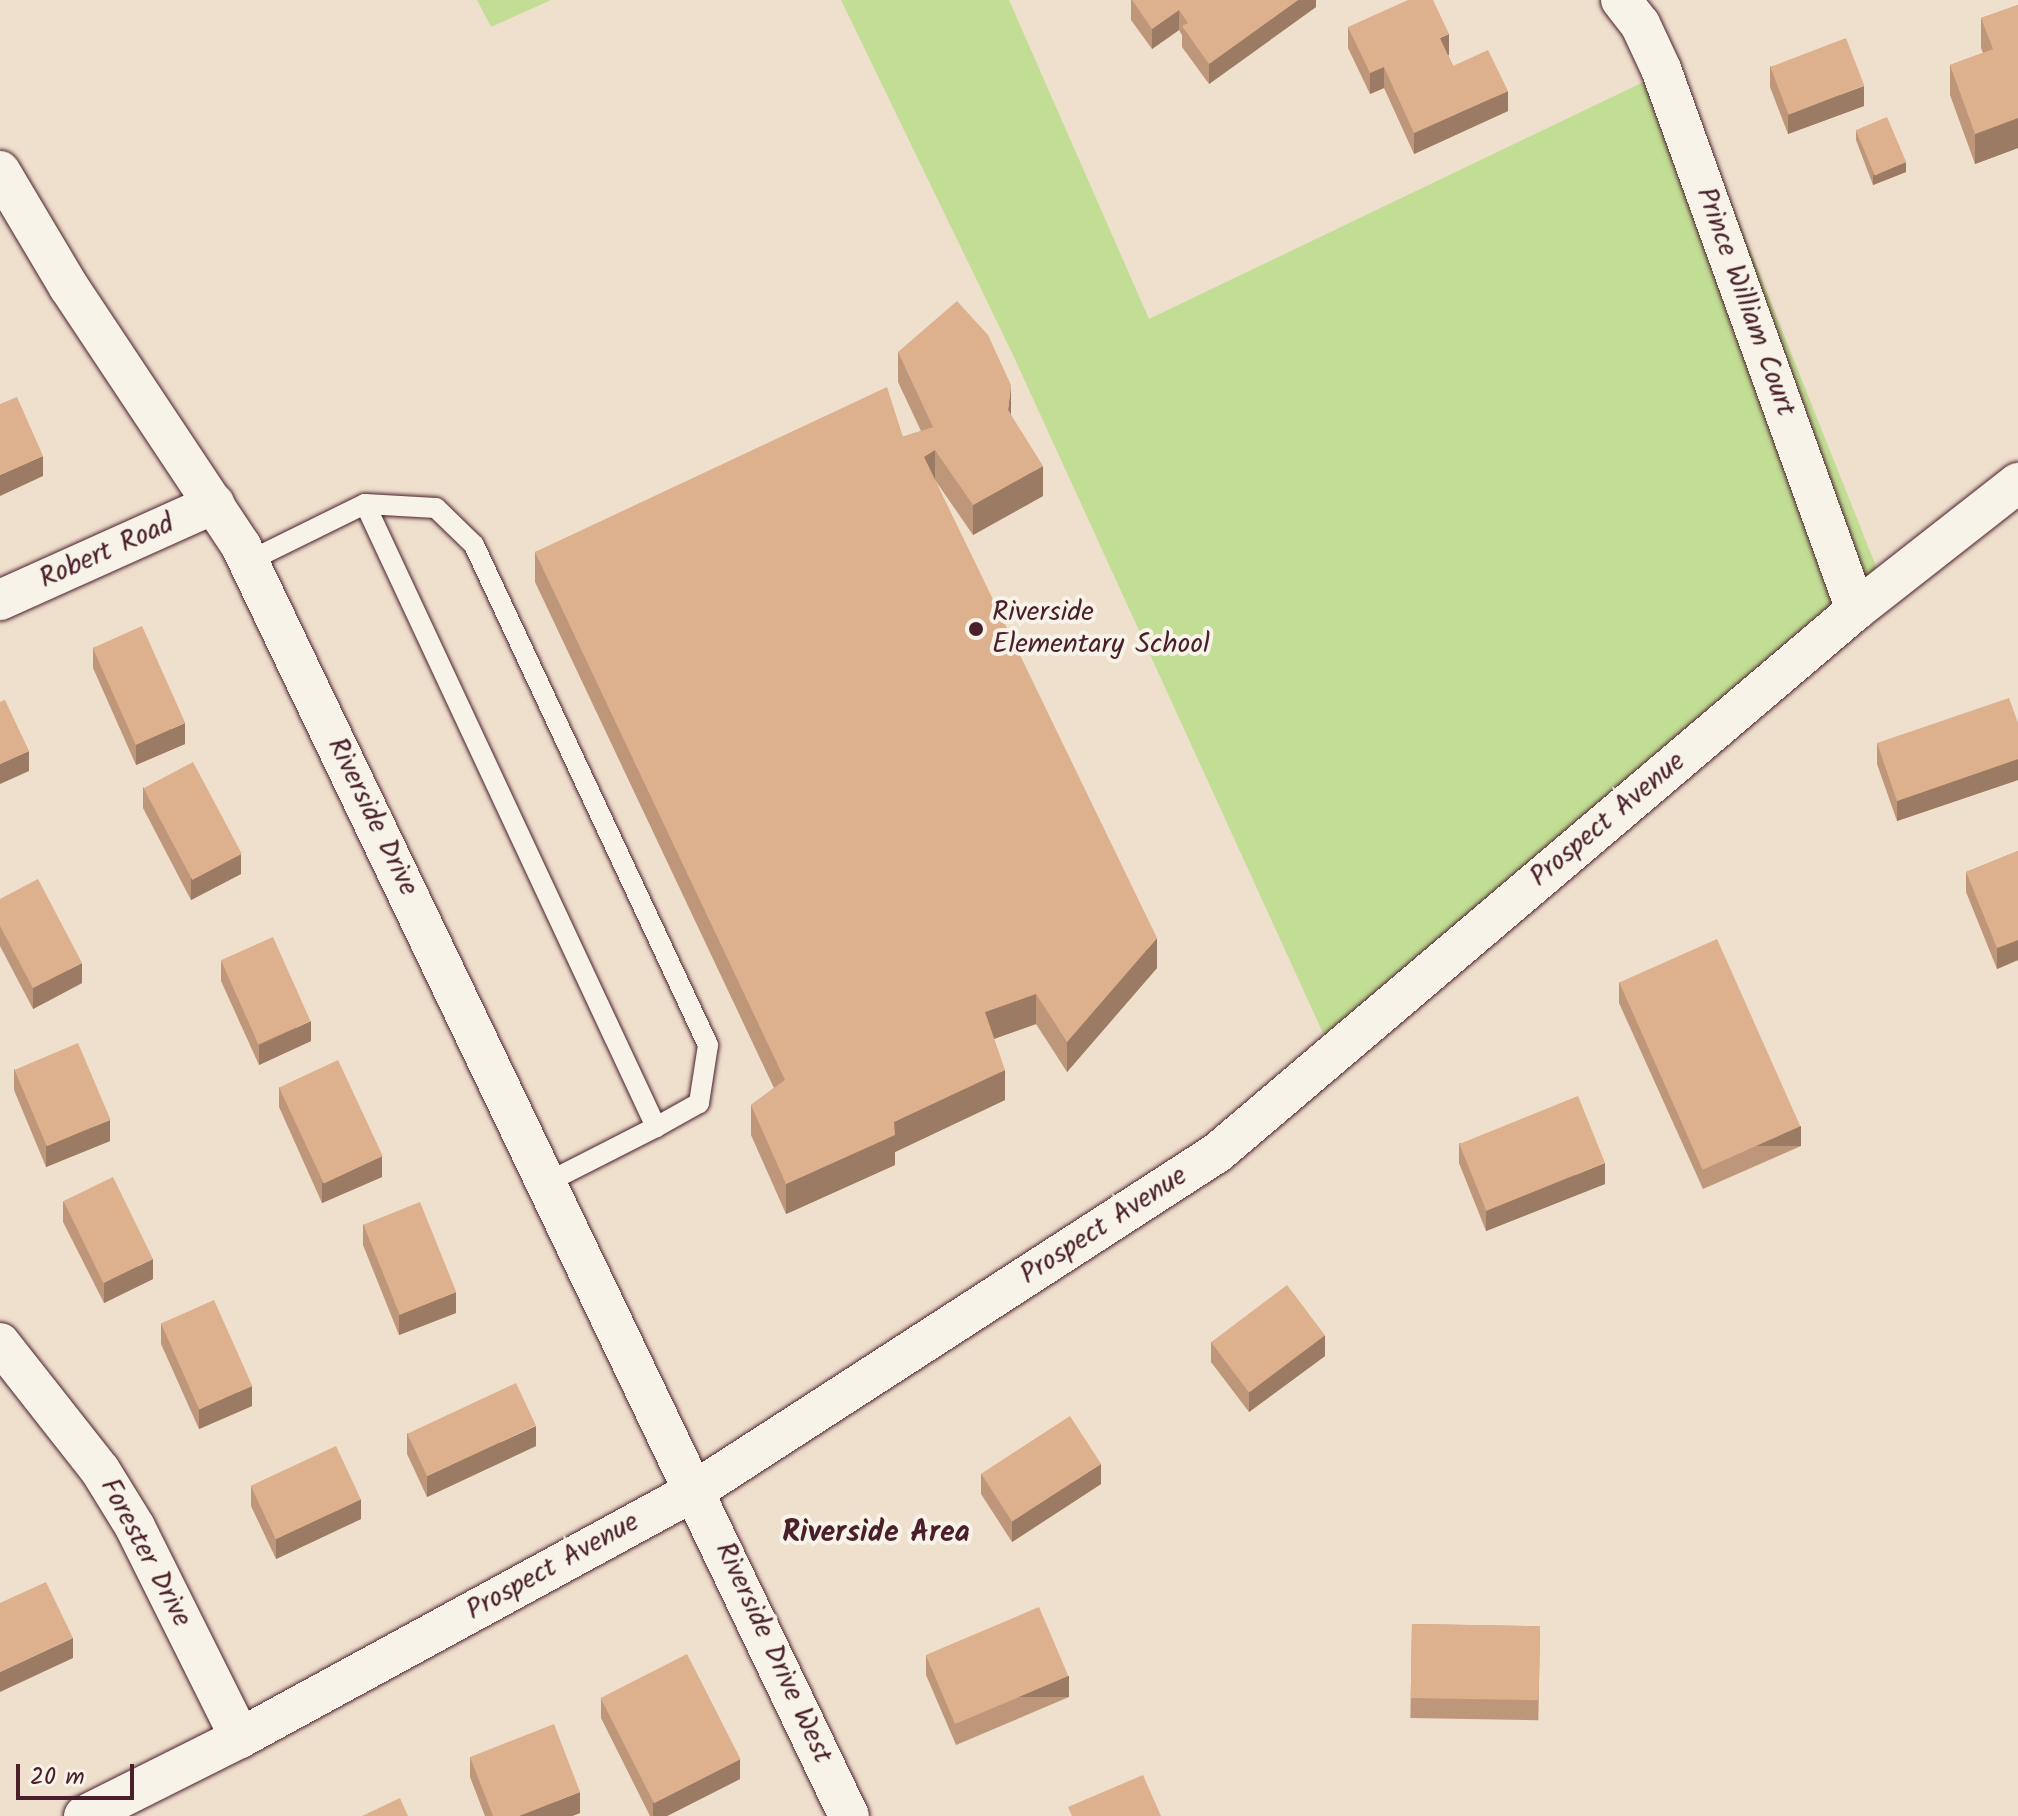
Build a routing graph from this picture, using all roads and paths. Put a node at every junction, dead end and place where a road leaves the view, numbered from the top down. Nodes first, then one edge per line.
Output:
1 (1621, 0) edge
2 (0, 171) edge
3 (2018, 483) edge
4 (214, 504) junction
5 (365, 504) junction
6 (249, 561) junction
7 (0, 600) edge
8 (1856, 610) junction
9 (656, 1127) junction
10 (548, 1182) junction
11 (0, 1343) edge
12 (696, 1490) junction
13 (240, 1738) junction
14 (84, 1816) edge
15 (849, 1816) edge

1 - 8 street, Prince William Court
2 - 4 street, Riverside Drive
3 - 8 street, Prospect Avenue
4 - 6 street, Riverside Drive
4 - 7 street, Robert Road
5 - 6 lane
5 - 9 lane
5 - 9 lane
6 - 10 street, Riverside Drive
8 - 12 street, Prospect Avenue
9 - 10 lane
10 - 12 street, Riverside Drive
11 - 13 street, Forester Drive
12 - 13 street, Prospect Avenue
12 - 15 street, Riverside Drive West
13 - 14 street, Prospect Avenue

